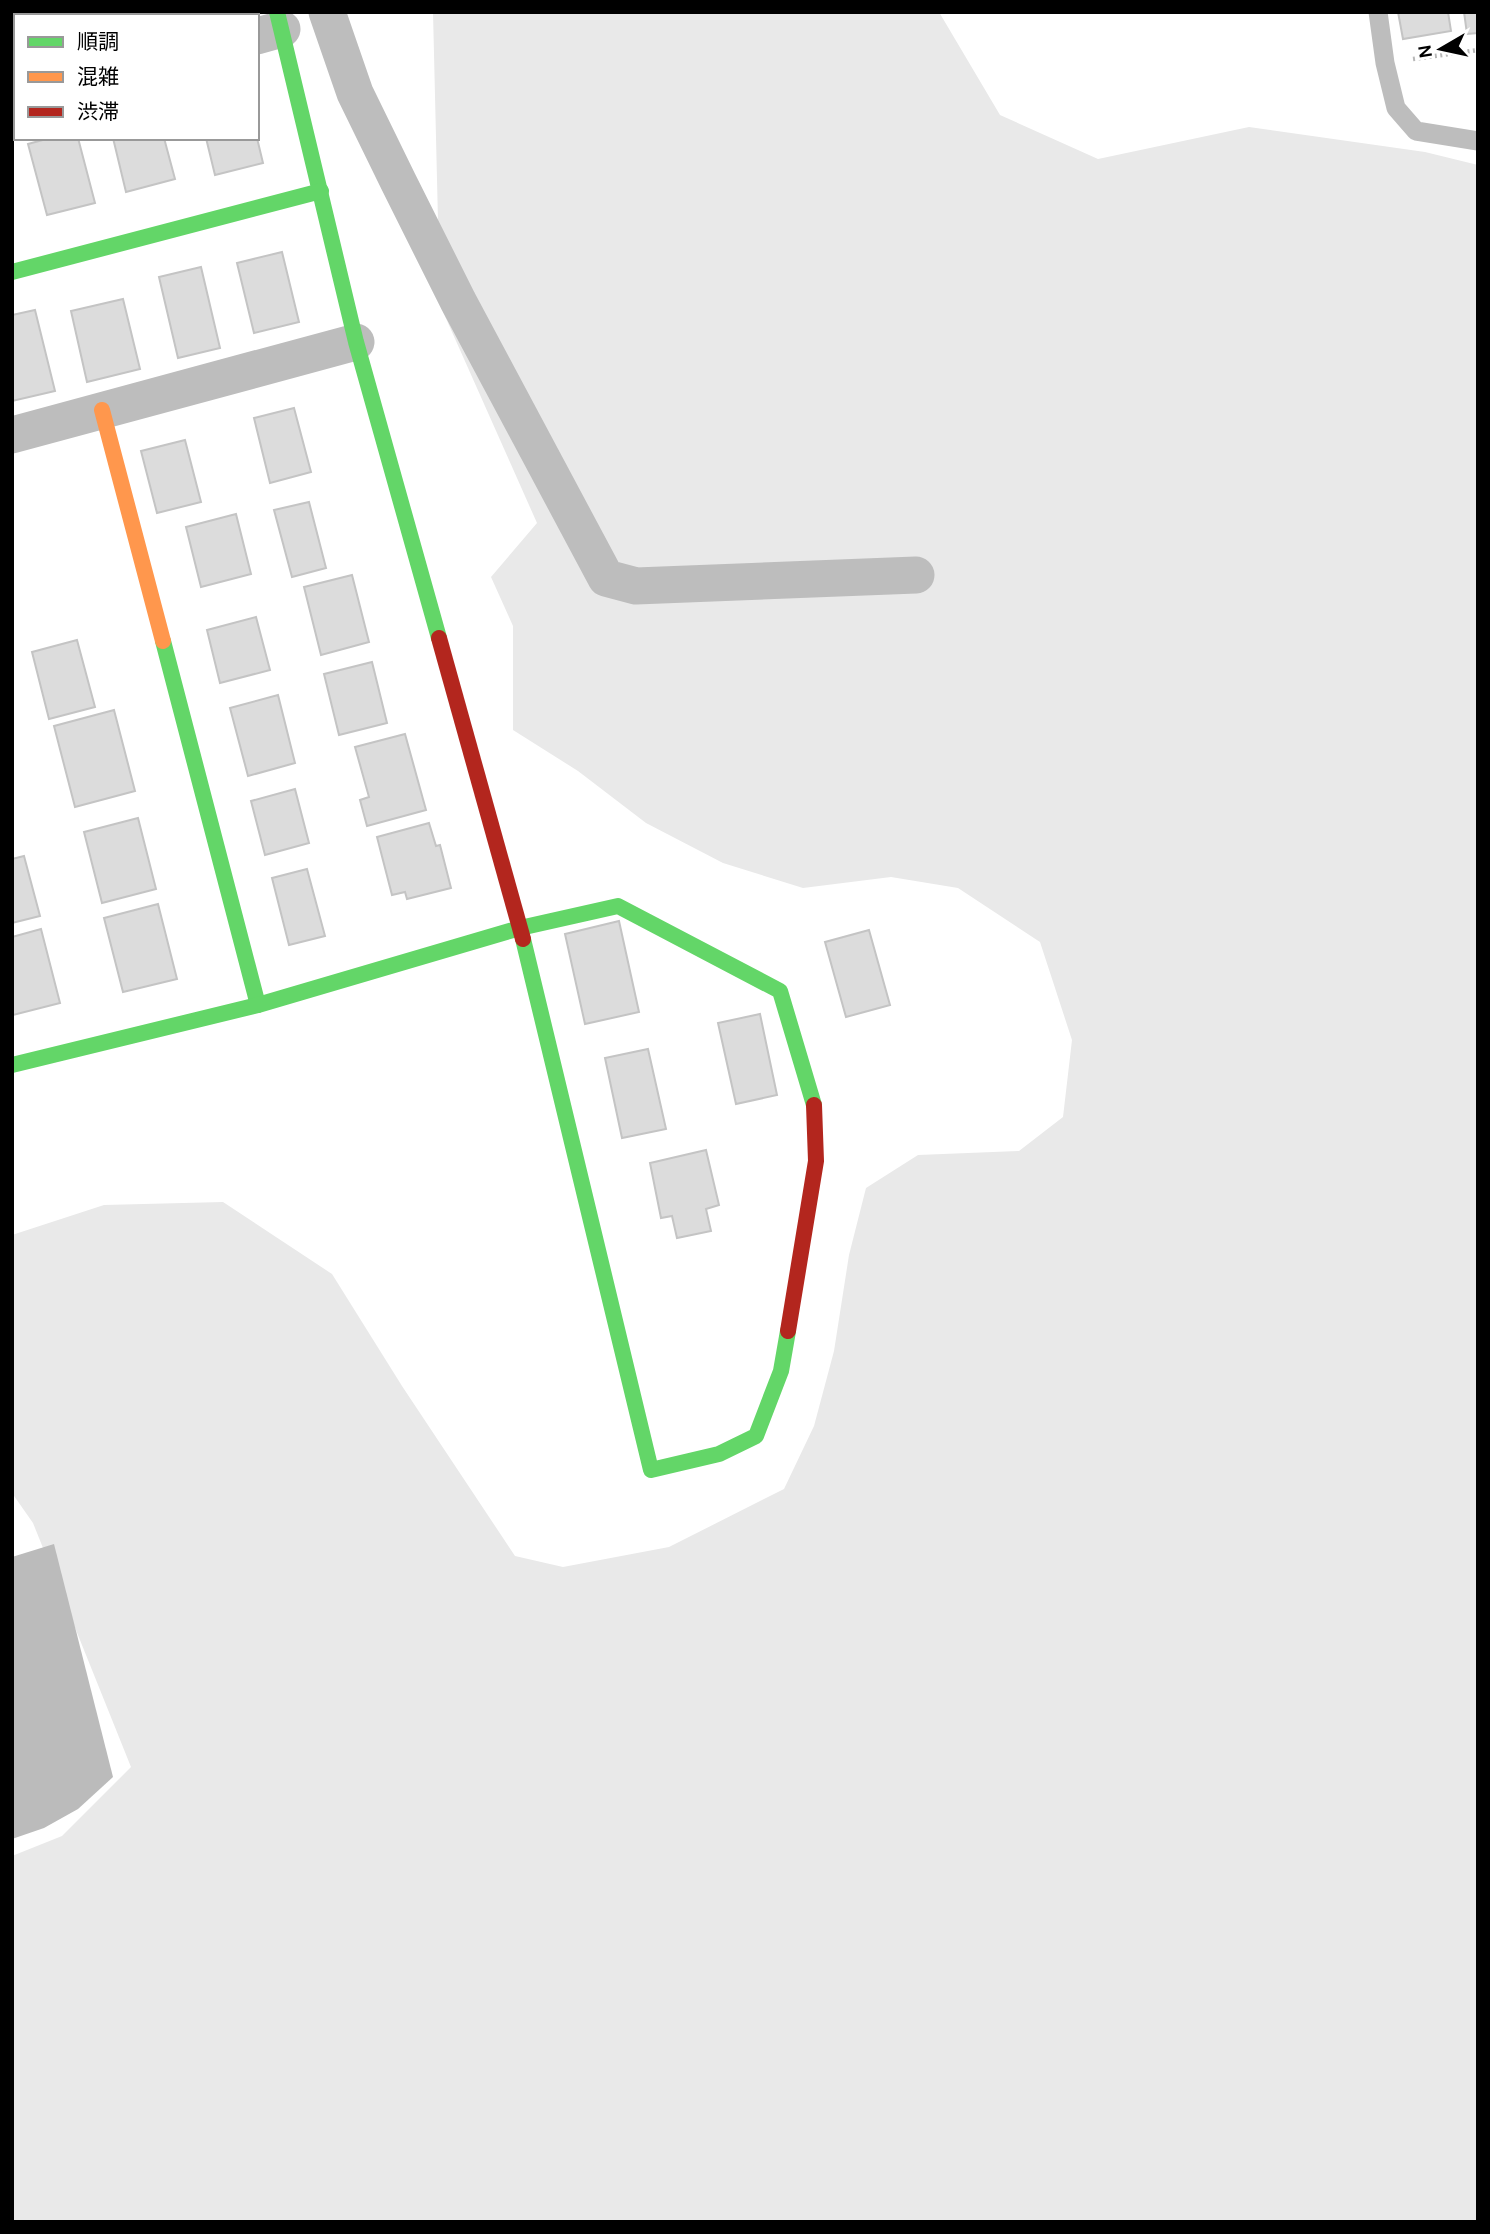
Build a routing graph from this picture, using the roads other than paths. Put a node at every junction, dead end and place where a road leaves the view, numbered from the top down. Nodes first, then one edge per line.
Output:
1 (327, 12) edge
2 (1378, 12) edge
3 (272, 26) edge
4 (1478, 141) edge
5 (321, 191) junction
6 (12, 272) edge
7 (356, 342) junction
8 (103, 411) junction
9 (12, 435) edge
10 (916, 575) dead end
11 (520, 928) junction
12 (258, 1005) junction
13 (12, 1065) edge

1 - 10 street
2 - 4 lane
3 - 5 street
5 - 6 street
5 - 7 street
7 - 8 street
7 - 11 street
8 - 9 street
8 - 12 street
11 - 11 street
11 - 12 street
12 - 13 street

